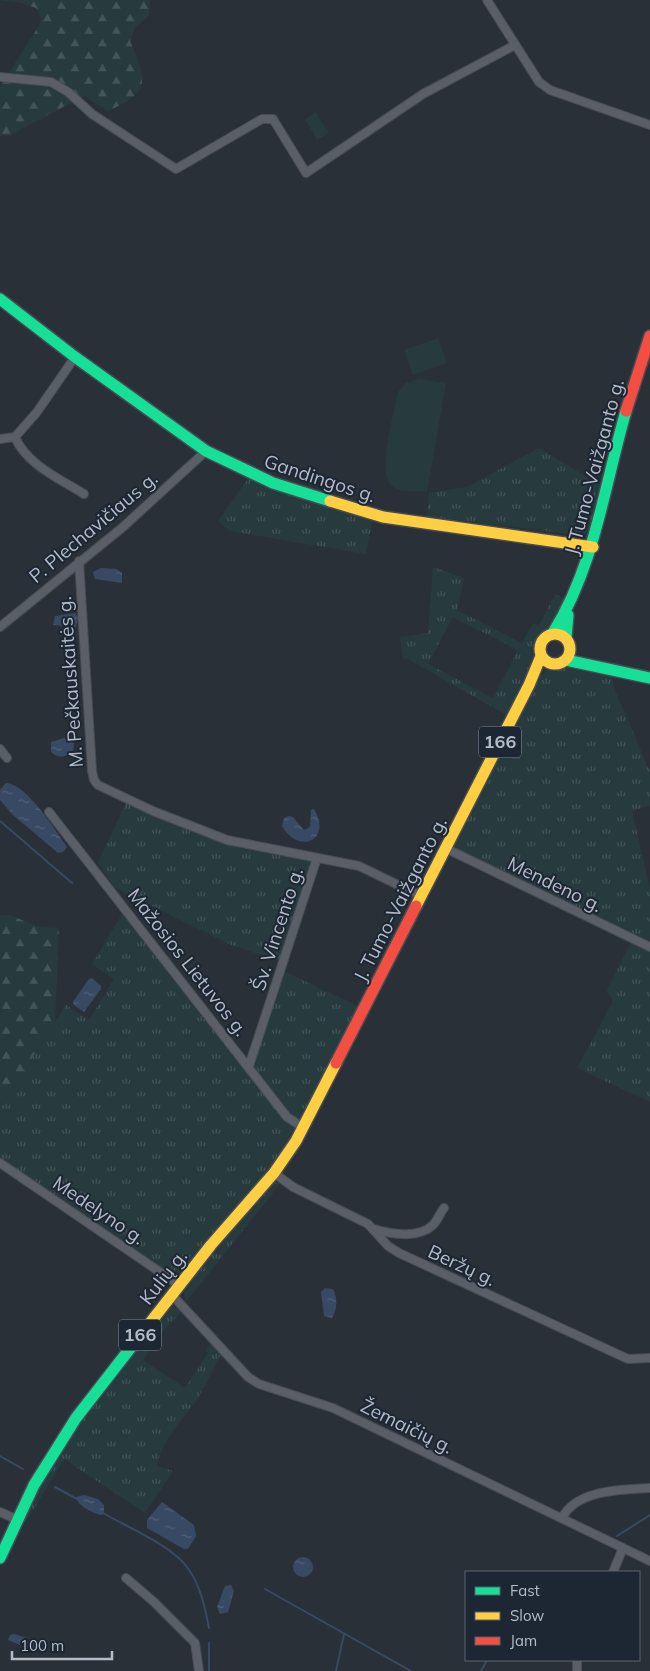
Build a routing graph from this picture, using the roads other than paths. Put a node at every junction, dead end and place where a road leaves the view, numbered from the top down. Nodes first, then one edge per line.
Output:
1 (487, 0) edge
2 (515, 45) junction
3 (0, 76) edge
4 (650, 125) edge
5 (0, 299) edge
6 (650, 336) edge
7 (75, 357) junction
8 (15, 437) junction
9 (0, 439) edge
10 (206, 451) junction
11 (84, 494) dead end
12 (592, 546) junction
13 (79, 561) junction
14 (570, 606) junction
15 (0, 625) edge
16 (553, 634) junction
17 (566, 638) junction
18 (568, 655) junction
19 (545, 660) junction
20 (650, 678) edge
21 (0, 749) edge
22 (7, 758) dead end
23 (50, 812) dead end
24 (445, 848) junction
25 (317, 858) junction
26 (421, 896) junction
27 (650, 947) edge
28 (249, 1066) junction
29 (304, 1128) junction
30 (0, 1163) edge
31 (274, 1173) junction
32 (444, 1208) dead end
33 (374, 1229) junction
34 (179, 1285) junction
35 (172, 1295) junction
36 (650, 1358) edge
37 (650, 1488) edge
38 (0, 1512) edge
39 (562, 1518) junction
40 (16, 1519) junction
41 (623, 1548) junction
42 (0, 1558) edge
43 (650, 1561) edge
44 (613, 1571) edge
45 (126, 1578) dead end
46 (199, 1671) edge

1 - 2 street
2 - 3 street
2 - 4 street
5 - 7 main road, Gandingos g.
6 - 12 main road, J. Tumo-Vaižganto g.
7 - 8 street
7 - 10 main road, Gandingos g.
8 - 9 street
8 - 11 street
10 - 12 main road, Gandingos g.
10 - 13 street, P. Plechavičiaus g.
12 - 14 main road, J. Tumo-Vaižganto g.
13 - 15 street, P. Plechavičiaus g.
13 - 25 street, M. Pečkauskaitės g.
14 - 16 main road, J. Tumo-Vaižganto g.
14 - 17 main road, J. Tumo-Vaižganto g.
16 - 17 main road
16 - 19 main road, 166
17 - 18 main road
18 - 19 main road
18 - 20 main road
19 - 24 main road, J. Tumo-Vaižganto g. / 166
21 - 22 street
23 - 28 street, Mažosios Lietuvos g.
24 - 26 main road, J. Tumo-Vaižganto g. / 166
24 - 27 street, Mendeno g.
25 - 26 street, M. Pečkauskaitės g.
25 - 28 street, Šv. Vincento g.
26 - 29 main road, J. Tumo-Vaižganto g. / 166
28 - 29 street, Mažosios Lietuvos g.
29 - 31 main road, Kulių g. / 166
30 - 34 street, Medelyno g.
31 - 33 street, Beržų g.
31 - 34 main road, Kulių g. / 166
32 - 33 street
33 - 36 street, Beržų g.
34 - 35 main road, Kulių g. / 166
35 - 39 street, Žemaičių g.
35 - 40 main road, Kulių g. / 166
37 - 39 street
38 - 40 street
39 - 41 street, Žemaičių g.
40 - 42 main road, Kulių g. / 166
41 - 43 street, Žemaičių g.
41 - 44 street
45 - 46 street

